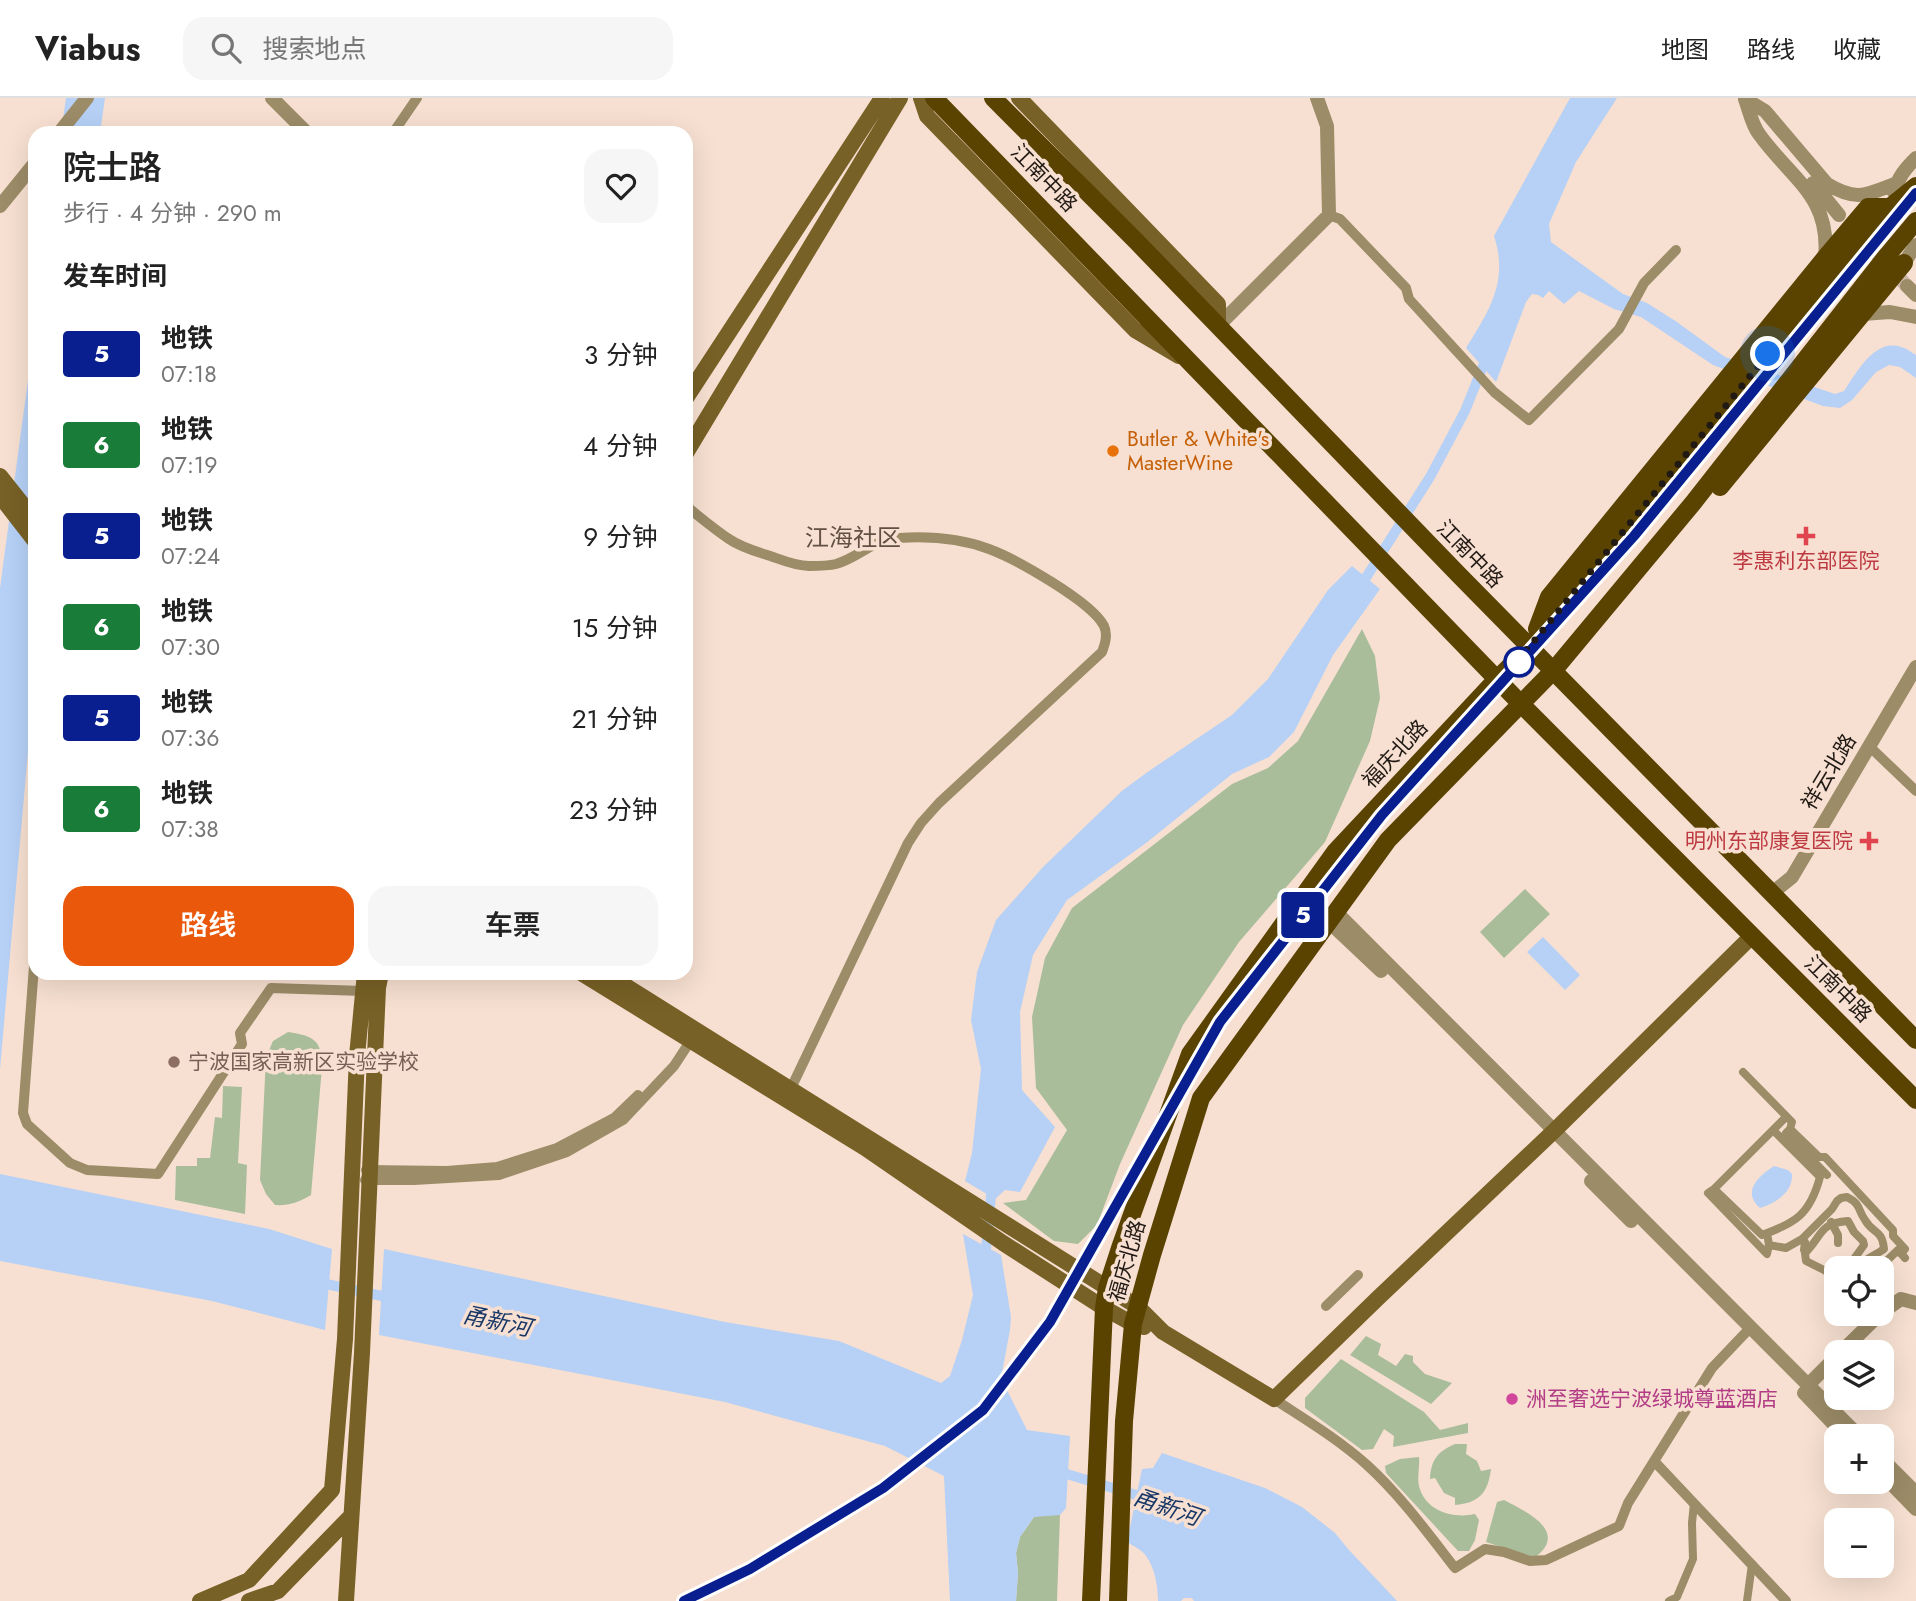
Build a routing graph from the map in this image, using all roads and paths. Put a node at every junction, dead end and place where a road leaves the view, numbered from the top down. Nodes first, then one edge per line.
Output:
1 (87, 98) edge
2 (272, 98) edge
3 (417, 98) edge
4 (882, 98) edge
5 (900, 98) edge
6 (921, 98) edge
7 (934, 98) edge
8 (993, 98) edge
9 (1019, 98) edge
10 (1317, 98) edge
11 (1745, 99) edge
12 (65, 126) edge
13 (300, 126) edge
14 (398, 126) edge
15 (1916, 158) edge
16 (28, 172) edge
17 (1897, 183) junction
18 (1916, 186) edge
19 (0, 206) edge
20 (1890, 207) junction
21 (1329, 215) junction
22 (1839, 215) dead end
23 (1914, 224) edge
24 (1916, 245) edge
25 (1676, 250) dead end
26 (1825, 258) junction
27 (1904, 263) joint
28 (1863, 314) junction
29 (1916, 317) edge
30 (1218, 326) junction
31 (1191, 364) junction
32 (693, 387) edge
33 (693, 441) edge
34 (0, 476) edge
35 (0, 496) edge
36 (28, 511) edge
37 (693, 511) edge
38 (28, 532) edge
39 (1530, 646) junction
40 (1916, 667) edge
41 (1554, 670) junction
42 (1497, 679) junction
43 (1521, 704) junction
44 (1869, 746) junction
45 (1916, 791) edge
46 (1772, 893) junction
47 (1332, 917) junction
48 (1752, 936) junction
49 (33, 980) edge
50 (364, 980) edge
51 (380, 980) edge
52 (594, 980) edge
53 (615, 980) edge
54 (363, 991) junction
55 (692, 1034) junction
56 (1916, 1040) edge
57 (1743, 1072) dead end
58 (786, 1093) junction
59 (1916, 1100) edge
60 (1786, 1117) junction
61 (1790, 1129) junction
62 (1773, 1130) junction
63 (1551, 1133) junction
64 (352, 1175) junction
65 (370, 1175) junction
66 (1826, 1175) dead end
67 (1714, 1189) junction
68 (1831, 1223) junction
69 (1767, 1233) junction
70 (1802, 1239) junction
71 (1838, 1243) dead end
72 (1769, 1245) junction
73 (1806, 1252) junction
74 (1856, 1256) edge
75 (1874, 1256) edge
76 (1892, 1256) edge
77 (1824, 1270) edge
78 (1358, 1275) dead end
79 (1107, 1287) junction
80 (1894, 1303) edge
81 (1916, 1303) edge
82 (1326, 1306) dead end
83 (1104, 1308) junction
84 (1135, 1316) junction
85 (1868, 1326) edge
86 (1749, 1330) junction
87 (1854, 1340) edge
88 (1824, 1369) edge
89 (1809, 1384) junction
90 (1274, 1399) junction
91 (1834, 1424) edge
92 (1847, 1424) edge
93 (1654, 1461) junction
94 (1894, 1471) edge
95 (1894, 1486) edge
96 (1916, 1493) edge
97 (1694, 1503) junction
98 (1916, 1509) edge
99 (350, 1517) junction
100 (1752, 1564) junction
101 (249, 1580) junction
102 (281, 1596) edge
103 (254, 1600) edge
104 (1677, 1600) edge
105 (200, 1601) edge
106 (346, 1601) edge
107 (1091, 1601) edge
108 (1118, 1601) edge
109 (1747, 1601) edge
110 (1786, 1601) edge

1 - 12 street
2 - 13 street
3 - 14 street
4 - 32 main road
5 - 33 main road
6 - 31 main road
7 - 31 main road, 江南中路
8 - 30 main road, 江南中路
9 - 30 main road
10 - 21 street
11 - 17 street
11 - 22 street
11 - 26 street
15 - 17 street
16 - 19 street
17 - 20 street
18 - 20 main road
20 - 26 main road
20 - 39 main road, 福庆北路
21 - 25 street
21 - 30 street
23 - 41 main road, 福庆北路
24 - 27 street
26 - 39 main road
27 - 28 main road
28 - 29 street
28 - 41 main road
30 - 39 main road, 江南中路
31 - 42 main road, 江南中路
34 - 36 main road
35 - 38 main road
37 - 58 street
39 - 41 main road, 江南中路
39 - 42 main road, 福庆北路
40 - 44 street, 祥云北路
41 - 43 main road, 福庆北路
41 - 46 main road, 江南中路
42 - 43 main road, 江南中路
42 - 79 main road, 福庆北路
43 - 47 main road, 福庆北路
43 - 48 main road, 江南中路
44 - 45 street
44 - 46 street, 祥云北路
46 - 56 main road, 江南中路
47 - 63 street
47 - 84 main road, 福庆北路
48 - 59 main road, 江南中路
48 - 63 main road
49 - 54 street
50 - 54 main road
51 - 65 main road
52 - 55 main road
53 - 55 main road
54 - 64 main road
55 - 58 main road
55 - 65 street
57 - 60 street
58 - 79 main road
58 - 83 main road
60 - 61 street
60 - 62 street
61 - 66 street
61 - 76 street
62 - 67 street
62 - 69 street
63 - 86 street
63 - 90 main road
64 - 65 street
64 - 101 main road
65 - 99 main road
67 - 69 street
67 - 72 street
68 - 71 street
68 - 73 street
68 - 74 street
69 - 72 street
70 - 72 street
70 - 73 street
70 - 75 street
73 - 77 street
78 - 82 street
79 - 83 main road, 福庆北路
79 - 84 main road
80 - 81 street
83 - 84 main road
83 - 107 main road, 福庆北路
84 - 90 main road
84 - 108 main road, 福庆北路
85 - 87 street
86 - 89 street
86 - 91 street
86 - 93 street
88 - 89 street
89 - 92 street
90 - 93 street
93 - 97 street
94 - 96 street
95 - 98 street
97 - 100 street
97 - 104 street
99 - 102 main road
99 - 106 main road
100 - 109 street
100 - 110 street
101 - 102 main road
101 - 103 main road
101 - 105 main road
102 - 103 main road

